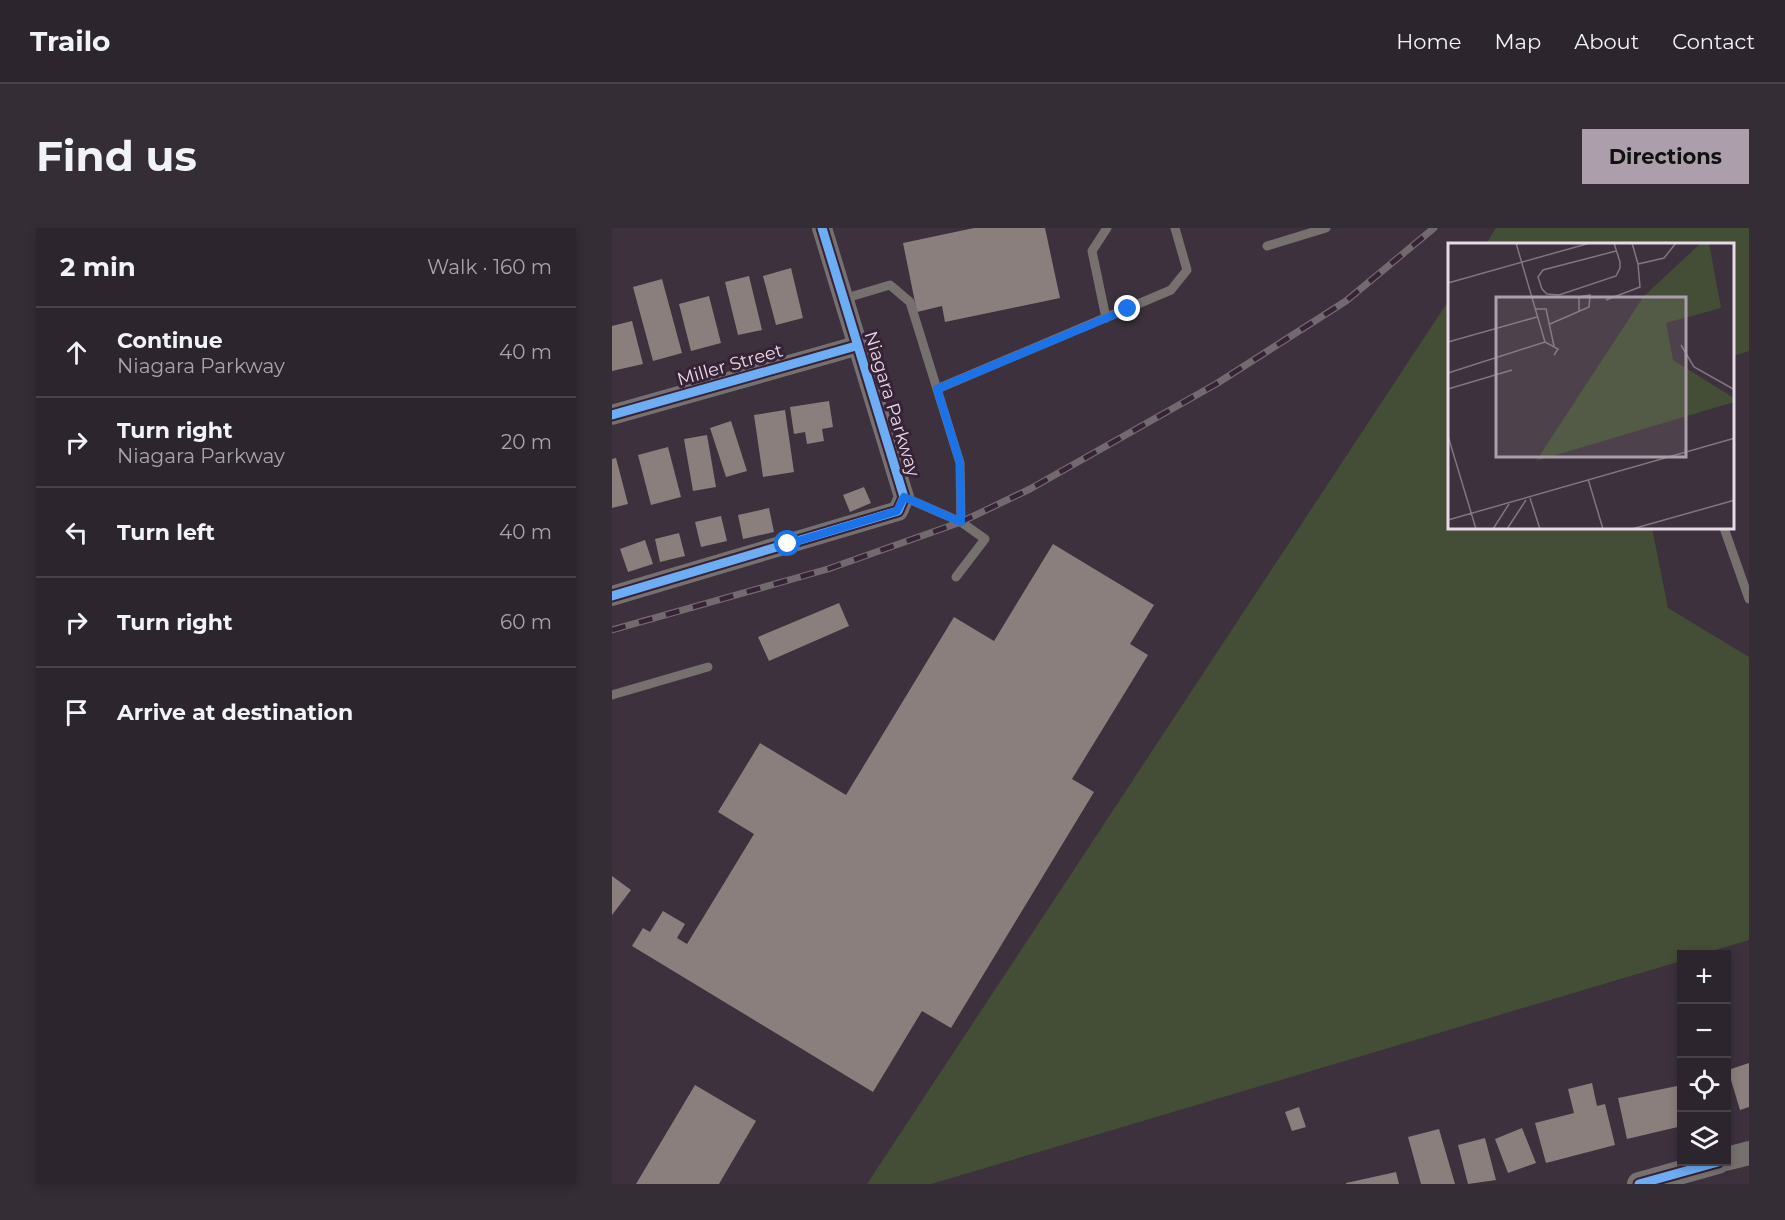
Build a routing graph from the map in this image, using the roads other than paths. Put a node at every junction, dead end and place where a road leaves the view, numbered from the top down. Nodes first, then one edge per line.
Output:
1 (822, 228) edge
2 (1107, 228) edge
3 (1175, 228) edge
4 (1326, 228) edge
5 (1267, 246) dead end
6 (843, 299) junction
7 (1106, 318) junction
8 (856, 346) junction
9 (937, 389) junction
10 (612, 415) edge
11 (904, 497) junction
12 (961, 522) junction
13 (1725, 530) edge
14 (956, 577) dead end
15 (612, 596) edge
16 (1749, 599) edge
17 (708, 667) dead end
18 (612, 695) edge
19 (1749, 1153) edge
20 (1731, 1158) edge
21 (1701, 1166) edge
22 (1639, 1184) edge

1 - 6 street, Niagara Parkway
2 - 7 lane
3 - 7 lane
4 - 5 lane
6 - 8 street, Niagara Parkway
6 - 9 lane
7 - 9 lane
8 - 10 street, Miller Street
8 - 11 street, Niagara Parkway
9 - 12 lane
11 - 12 lane, Niagara Parkway
11 - 15 street, Niagara Parkway
12 - 14 lane, Niagara Parkway
13 - 16 lane
17 - 18 lane
19 - 20 street
21 - 22 street

